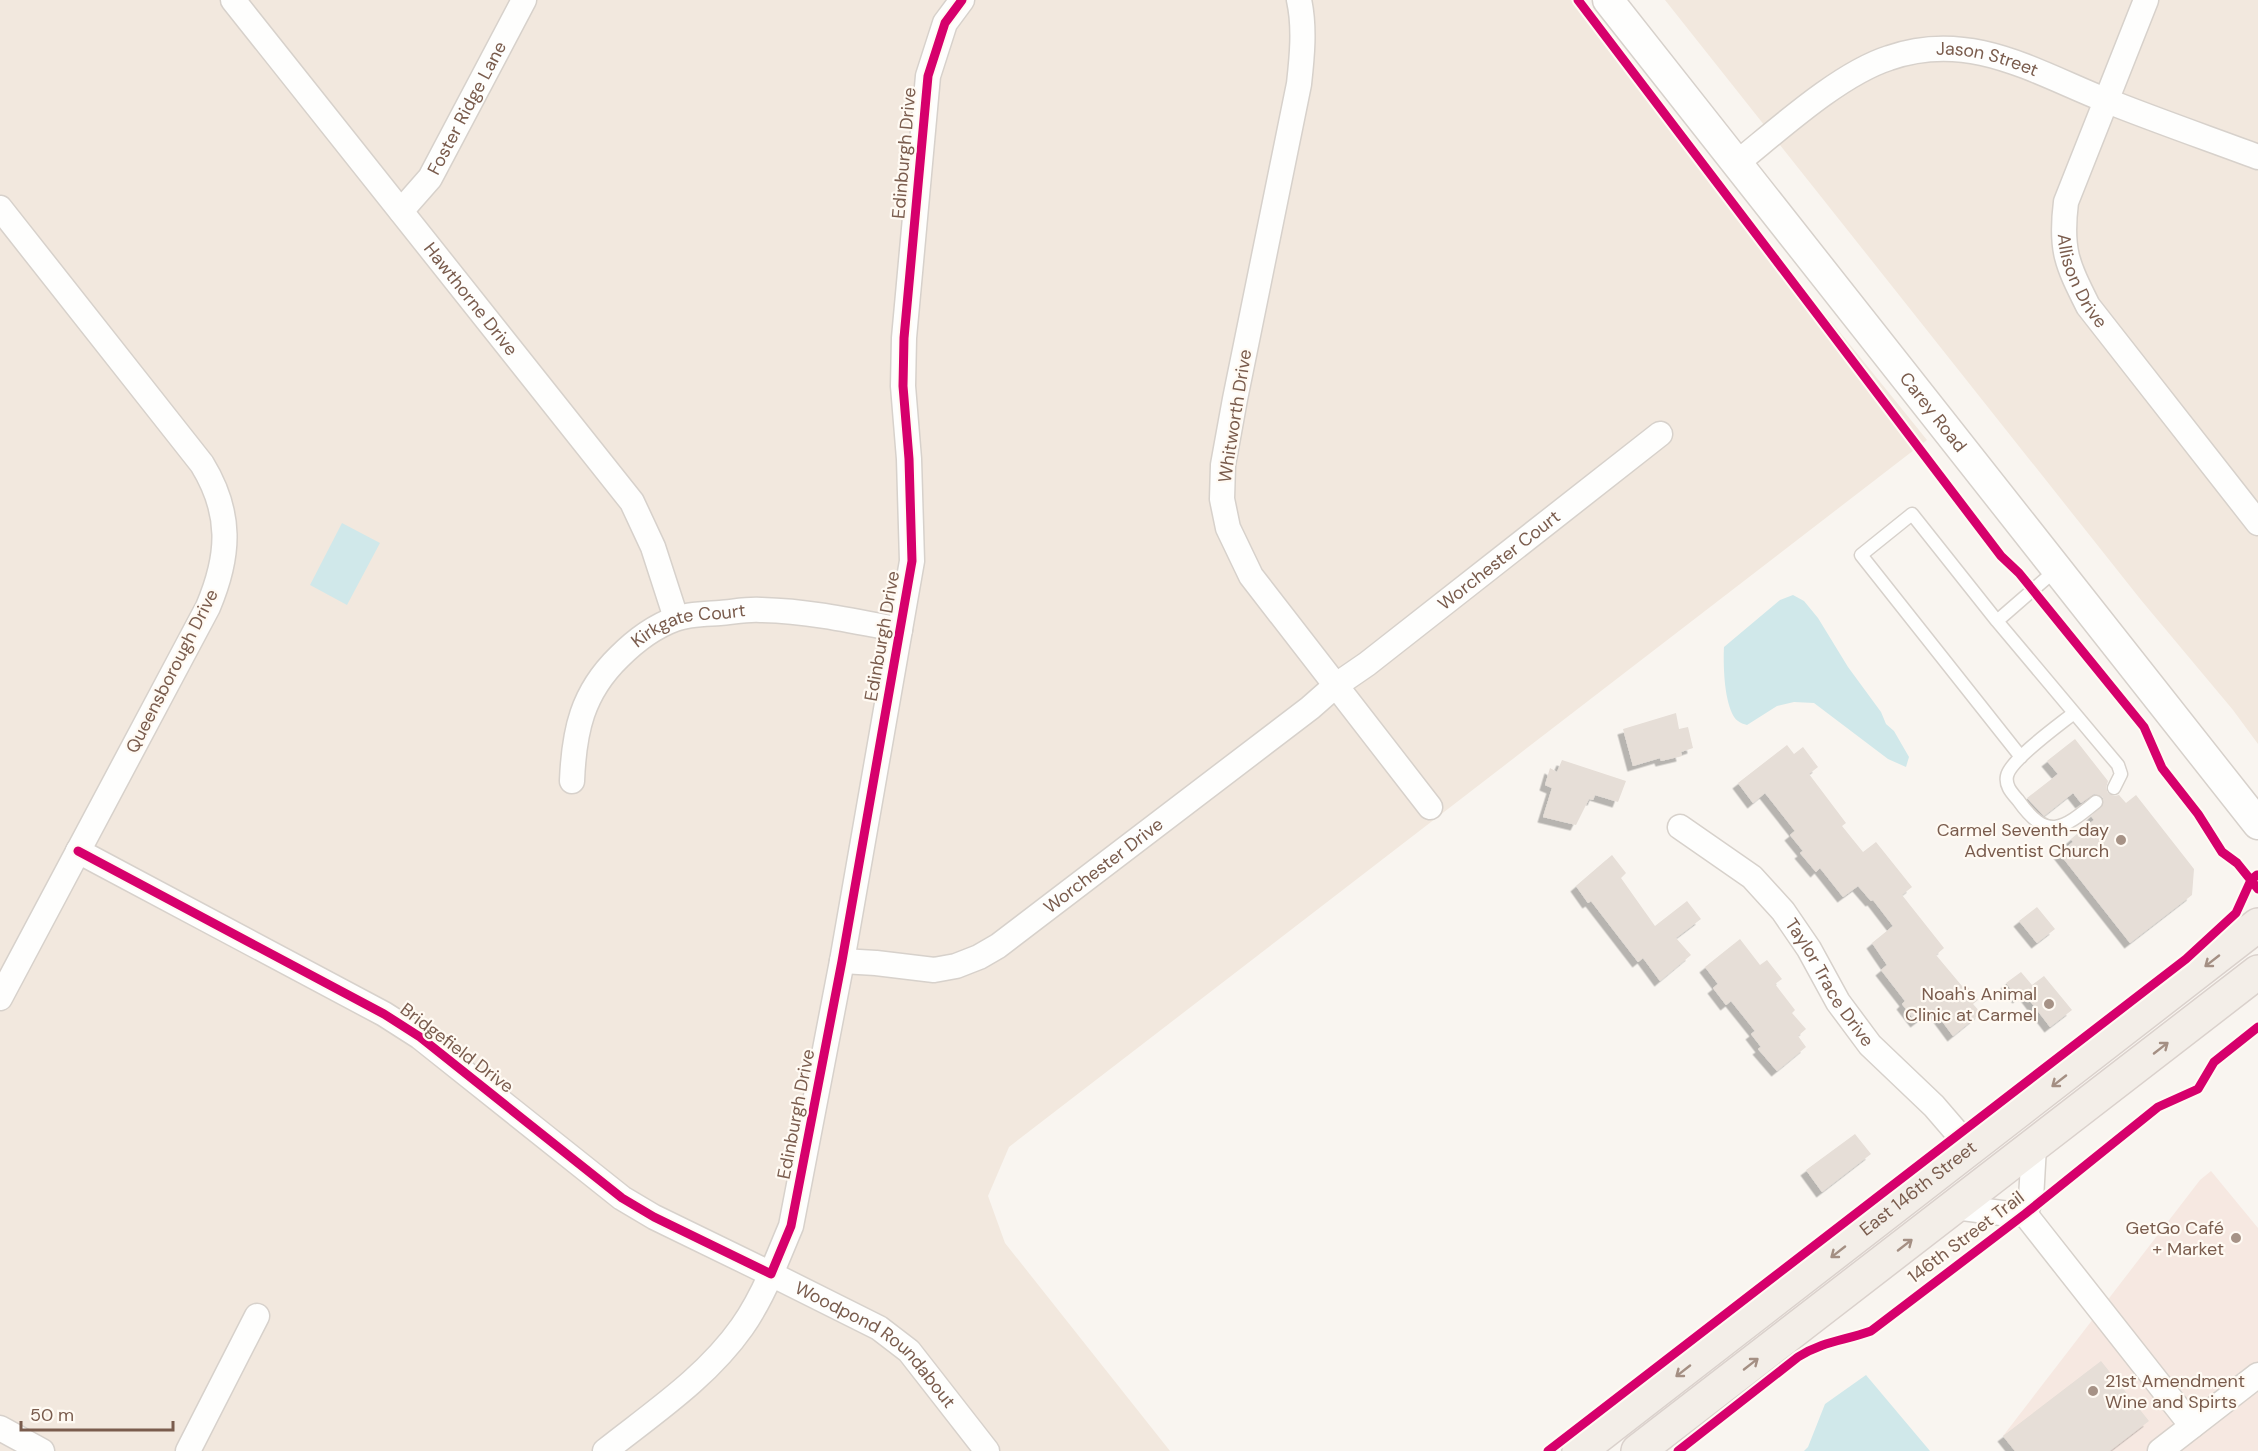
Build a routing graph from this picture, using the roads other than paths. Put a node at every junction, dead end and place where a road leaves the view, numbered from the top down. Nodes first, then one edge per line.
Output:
1 (233, 0) edge
2 (524, 0) edge
3 (962, 0) edge
4 (1299, 0) edge
5 (1608, 0) edge
6 (2146, 0) edge
7 (2106, 100) junction
8 (2258, 157) edge
9 (1737, 164) junction
10 (0, 208) edge
11 (401, 211) junction
12 (1660, 434) dead end
13 (2258, 523) edge
14 (2057, 569) junction
15 (676, 618) junction
16 (1997, 621) junction
17 (900, 630) junction
18 (1335, 686) junction
19 (2074, 713) junction
20 (2021, 757) junction
21 (572, 781) dead end
22 (2114, 788) dead end
23 (2096, 802) dead end
24 (1430, 807) dead end
25 (2258, 824) edge
26 (1680, 827) dead end
27 (78, 851) junction
28 (2258, 925) edge
29 (842, 961) junction
30 (2258, 972) edge
31 (0, 998) edge
32 (2034, 1146) junction
33 (1971, 1149) junction
34 (1955, 1207) junction
35 (2025, 1214) junction
36 (771, 1274) junction
37 (257, 1316) dead end
38 (2258, 1375) edge
39 (2193, 1426) junction
40 (0, 1428) edge
41 (1592, 1447) edge
42 (42, 1451) edge
43 (188, 1451) edge
44 (605, 1451) edge
45 (987, 1451) edge
46 (1638, 1451) edge
47 (2160, 1451) edge

1 - 11 street, Hawthorne Drive
2 - 11 street, Foster Ridge Lane
3 - 17 street, Edinburgh Drive
4 - 18 street, Whitworth Drive
5 - 9 street, Carey Road
6 - 7 street, Allison Drive
7 - 8 street, Jason Street
7 - 9 street, Jason Street
7 - 13 street, Allison Drive
9 - 14 street, Carey Road
10 - 27 street, Queensborough Drive
11 - 15 street, Hawthorne Drive
12 - 18 street, Worchester Court
14 - 16 lane
14 - 25 street, Carey Road
15 - 17 street, Kirkgate Court
15 - 21 street, Kirkgate Court
16 - 19 lane
16 - 20 lane
17 - 29 street, Edinburgh Drive
18 - 24 street, Whitworth Drive
18 - 29 street, Worchester Drive
19 - 20 lane
19 - 22 lane
20 - 23 lane
26 - 33 street, Taylor Trace Drive
27 - 31 street, Queensborough Drive
27 - 36 street, Bridgefield Drive
28 -> 33 main road, East 146th Street
29 - 36 street, Edinburgh Drive
32 -> 30 main road, East 146th Street
32 - 34 main road, East 146th Street
32 - 35 street
33 -> 41 main road, East 146th Street
34 - 35 street
46 -> 34 main road, East 146th Street
35 - 39 street
36 - 44 street, Woodpond Roundabout
36 - 45 street, Woodpond Roundabout
37 - 43 street
38 - 39 street
39 - 47 street
40 - 42 street

